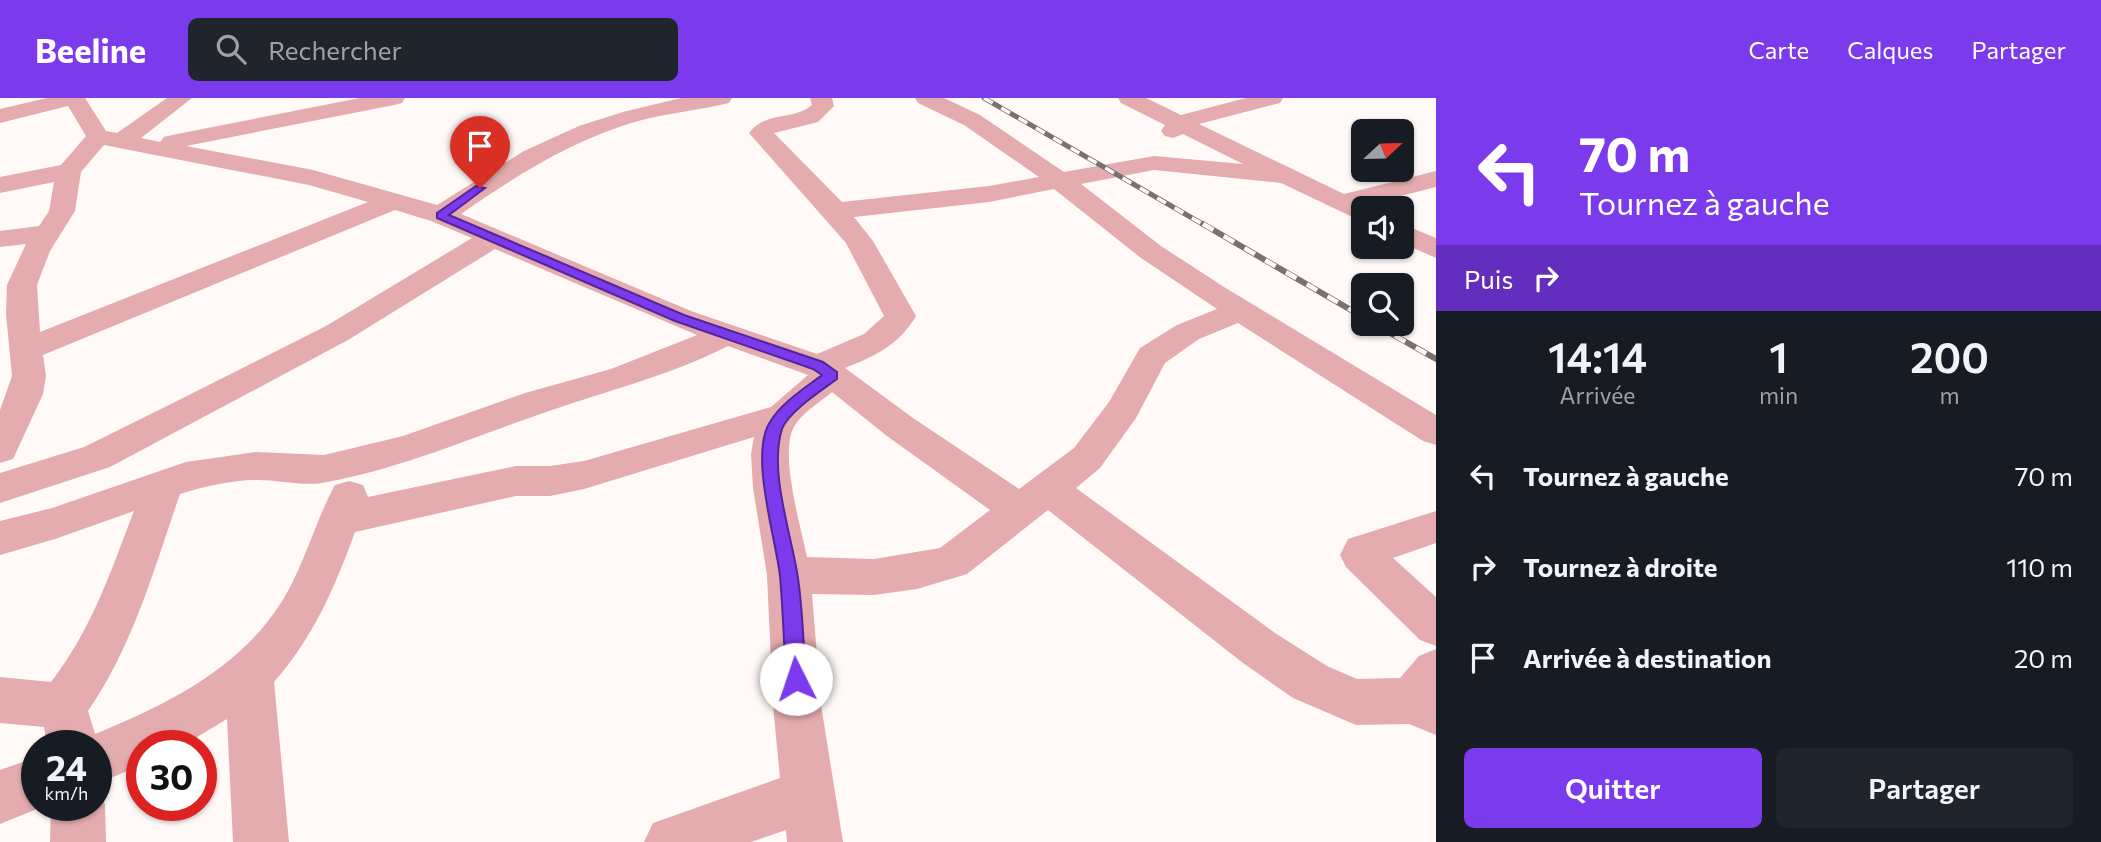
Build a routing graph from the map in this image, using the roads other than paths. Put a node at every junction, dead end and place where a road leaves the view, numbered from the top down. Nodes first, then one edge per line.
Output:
1 (181, 98) edge
2 (394, 98) edge
3 (721, 98) edge
4 (821, 98) edge
5 (926, 98) edge
6 (1129, 98) edge
7 (1272, 98) edge
8 (0, 116) edge
9 (1179, 122) junction
10 (109, 139) junction
11 (146, 147) junction
12 (1154, 163) junction
13 (69, 171) junction
14 (1286, 176) junction
15 (1436, 179) edge
16 (1061, 180) junction
17 (2, 190) edge
18 (1387, 196) edge
19 (394, 201) junction
20 (1351, 208) edge
21 (835, 211) junction
22 (441, 215) junction
23 (47, 233) junction
24 (494, 237) junction
25 (1414, 238) edge
26 (0, 239) edge
27 (1436, 249) edge
28 (1241, 310) junction
29 (726, 334) junction
30 (27, 349) junction
31 (825, 370) junction
32 (785, 415) junction
33 (5, 429) edge
34 (1436, 432) edge
35 (366, 459) junction
36 (164, 485) junction
37 (0, 488) edge
38 (1033, 499) junction
39 (340, 519) junction
40 (1436, 527) edge
41 (0, 538) edge
42 (789, 575) junction
43 (1436, 626) edge
44 (249, 674) junction
45 (1428, 695) edge
46 (0, 700) edge
47 (66, 727) edge
48 (112, 752) edge
49 (21, 789) edge
50 (0, 797) edge
51 (812, 819) edge
52 (78, 821) edge
53 (78, 842) edge
54 (261, 842) edge
55 (672, 842) edge

1 - 10 street
2 - 11 street
3 - 22 street
4 - 21 street
5 - 16 street
6 - 9 street
7 - 9 street
8 - 10 street
9 - 12 street
9 - 14 street
10 - 11 street
10 - 13 street
11 - 19 street
12 - 14 street
12 - 16 street
13 - 17 street
13 - 23 street
14 - 20 street
15 - 18 street
16 - 21 street
16 - 28 street
19 - 22 street
19 - 30 street
21 - 31 street
22 - 24 street
23 - 26 street
23 - 30 street
24 - 29 street
24 - 37 street
25 - 27 street
28 - 34 street
28 - 38 street
29 - 31 street
29 - 35 street
30 - 33 street
31 - 32 street
31 - 38 street
32 - 39 street
32 - 42 street
35 - 36 street
35 - 39 street
36 - 41 street
36 - 47 street
38 - 42 street
38 - 45 street
39 - 44 street
40 - 43 street
42 - 51 street
44 - 48 street
44 - 54 street
46 - 47 street
49 - 50 street
51 - 55 street
52 - 53 street

